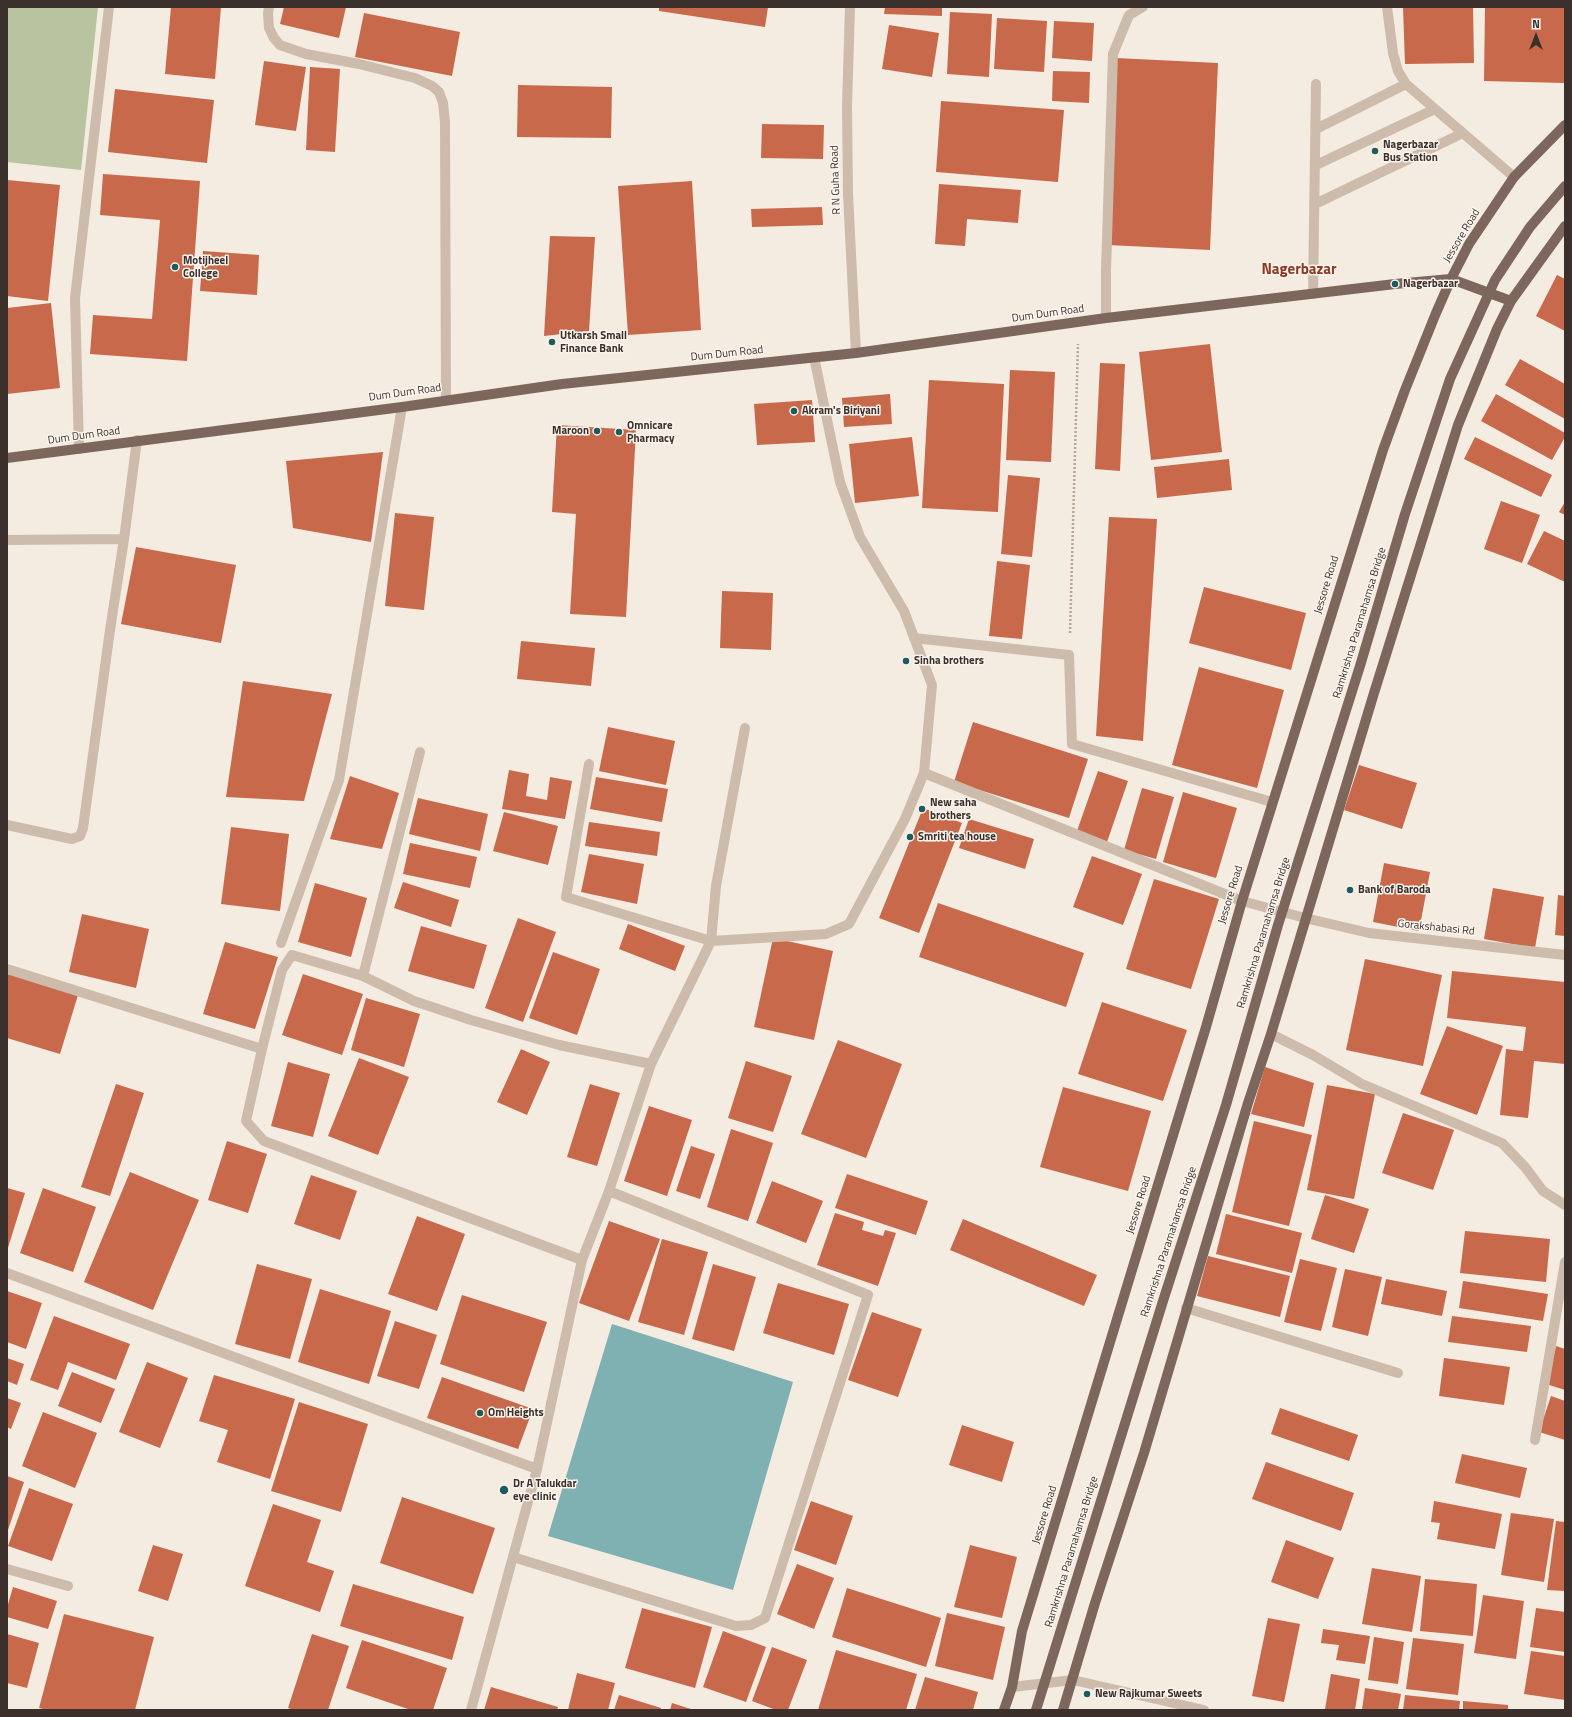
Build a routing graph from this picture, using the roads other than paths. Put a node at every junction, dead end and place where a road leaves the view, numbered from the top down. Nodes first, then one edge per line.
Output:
1 (110, 7) edge
2 (269, 7) edge
3 (850, 7) edge
4 (1143, 7) edge
5 (1387, 7) edge
6 (1316, 84) dead end
7 (1406, 84) junction
8 (1435, 109) junction
9 (1565, 125) edge
10 (1316, 129) junction
11 (1463, 133) junction
12 (1316, 165) junction
13 (1514, 177) junction
14 (1565, 186) edge
15 (1314, 204) junction
16 (1565, 226) edge
17 (1450, 279) junction
18 (1313, 294) junction
19 (1511, 300) junction
20 (1106, 318) junction
21 (856, 353) junction
22 (814, 357) junction
23 (446, 399) junction
24 (402, 407) junction
25 (137, 440) junction
26 (79, 449) junction
27 (7, 458) edge
28 (124, 539) junction
29 (7, 540) edge
30 (914, 638) junction
31 (745, 728) dead end
32 (420, 752) dead end
33 (589, 764) dead end
34 (924, 773) junction
35 (1272, 802) junction
36 (7, 825) edge
37 (1242, 901) junction
38 (1305, 918) junction
39 (711, 941) junction
40 (281, 943) dead end
41 (1565, 955) edge
42 (7, 969) edge
43 (363, 976) junction
44 (1271, 1034) junction
45 (262, 1049) junction
46 (651, 1064) junction
47 (609, 1191) junction
48 (1565, 1205) edge
49 (582, 1260) junction
50 (1565, 1262) edge
51 (7, 1273) edge
52 (1186, 1308) junction
53 (1398, 1373) dead end
54 (1535, 1440) dead end
55 (537, 1469) junction
56 (513, 1557) junction
57 (7, 1569) edge
58 (68, 1586) dead end
59 (1073, 1680) junction
60 (1012, 1687) junction
61 (472, 1710) edge
62 (1004, 1710) edge
63 (1036, 1710) edge
64 (1063, 1710) edge
65 (1204, 1710) edge

1 - 26 street
2 - 23 street
3 - 21 street, R N Guha Road
4 - 20 street
5 - 7 street
6 - 10 street
7 - 8 street
7 - 10 street
8 - 11 street
8 - 12 street
9 - 13 main road, Jessore Road
10 - 12 street
11 - 13 street
11 - 15 street
12 - 15 street
13 - 17 main road, Jessore Road
14 - 63 main road, Ramkrishna Paramahamsa Bridge, bridge
15 - 18 street
16 - 19 main road
17 - 18 main road, Dum Dum Road
17 - 19 main road
17 - 35 main road, Jessore Road
18 - 20 main road, Dum Dum Road
19 - 38 main road
20 - 21 main road, Dum Dum Road
21 - 22 main road, Dum Dum Road
22 - 23 main road, Dum Dum Road
22 - 30 street
23 - 24 main road, Dum Dum Road
24 - 25 main road, Dum Dum Road
24 - 40 street
25 - 26 main road, Dum Dum Road
25 - 28 street
26 - 27 main road, Dum Dum Road
28 - 29 street
28 - 36 street
30 - 34 street
30 - 35 street
31 - 39 street
32 - 43 street
33 - 39 street
34 - 37 street, Gorakshabasi Rd
34 - 39 street
35 - 37 main road, Jessore Road
37 - 38 street, Gorakshabasi Rd
37 - 60 main road, Jessore Road
38 - 41 street, Gorakshabasi Rd
38 - 44 main road
39 - 46 street
42 - 45 street
43 - 45 street
43 - 46 street
44 - 48 street
44 - 52 main road
45 - 49 street
46 - 47 street
47 - 49 street
47 - 56 street
49 - 55 street
50 - 54 street
51 - 55 street
52 - 53 street
52 - 59 main road
55 - 56 street
56 - 61 street
57 - 58 street
59 - 60 street
59 - 64 main road
59 - 65 street
60 - 62 main road, Jessore Road

